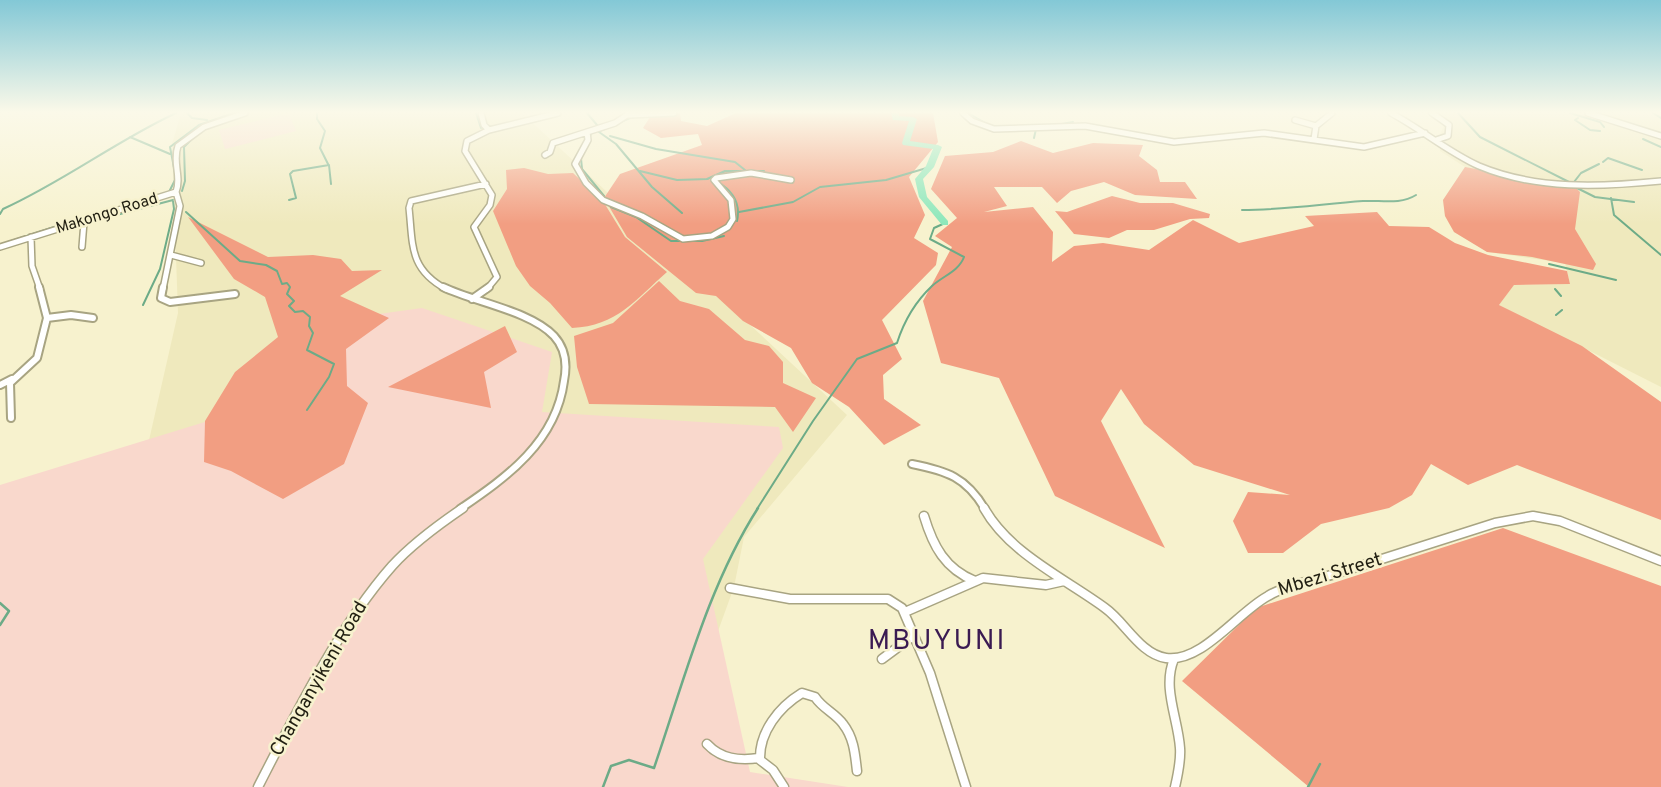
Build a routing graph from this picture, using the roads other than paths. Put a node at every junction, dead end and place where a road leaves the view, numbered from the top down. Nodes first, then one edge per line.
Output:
1 (177, 150) edge
2 (465, 150) edge
3 (551, 150) edge
4 (583, 150) edge
5 (1453, 150) edge
6 (545, 155) dead end
7 (791, 180) dead end
8 (1661, 181) edge
9 (486, 184) junction
10 (176, 192) junction
11 (85, 222) junction
12 (31, 237) junction
13 (0, 247) edge
14 (82, 247) dead end
15 (171, 255) junction
16 (201, 263) dead end
17 (235, 294) dead end
18 (472, 299) junction
19 (47, 318) junction
20 (93, 318) dead end
21 (16, 376) junction
22 (0, 385) edge
23 (11, 418) dead end
24 (912, 464) dead end
25 (925, 516) dead end
26 (1661, 561) edge
27 (975, 581) junction
28 (1064, 581) junction
29 (730, 588) dead end
30 (905, 612) junction
31 (913, 636) junction
32 (882, 659) dead end
33 (1174, 659) junction
34 (707, 744) dead end
35 (759, 758) junction
36 (857, 771) dead end
37 (258, 787) edge
38 (784, 787) edge
39 (965, 787) edge
40 (1175, 787) edge

1 - 10 street, Makongo Road
2 - 9 street
3 - 6 street
4 - 7 street
5 - 8 street
9 - 18 street
9 - 18 street, Changanyikeni Road
10 - 11 street, Makongo Road
10 - 15 street
11 - 12 street, Makongo Road
11 - 14 street
12 - 13 street, Makongo Road
12 - 19 street
15 - 16 street
15 - 17 street
18 - 37 street, Changanyikeni Road
19 - 20 street
19 - 21 street
21 - 22 street
21 - 23 street
24 - 28 street
25 - 27 street
26 - 33 street, Mbezi Street
27 - 28 street
27 - 30 street
28 - 33 street
29 - 30 street
30 - 31 street
31 - 32 street
31 - 39 street
33 - 40 street
34 - 35 street
35 - 36 street
35 - 38 street

